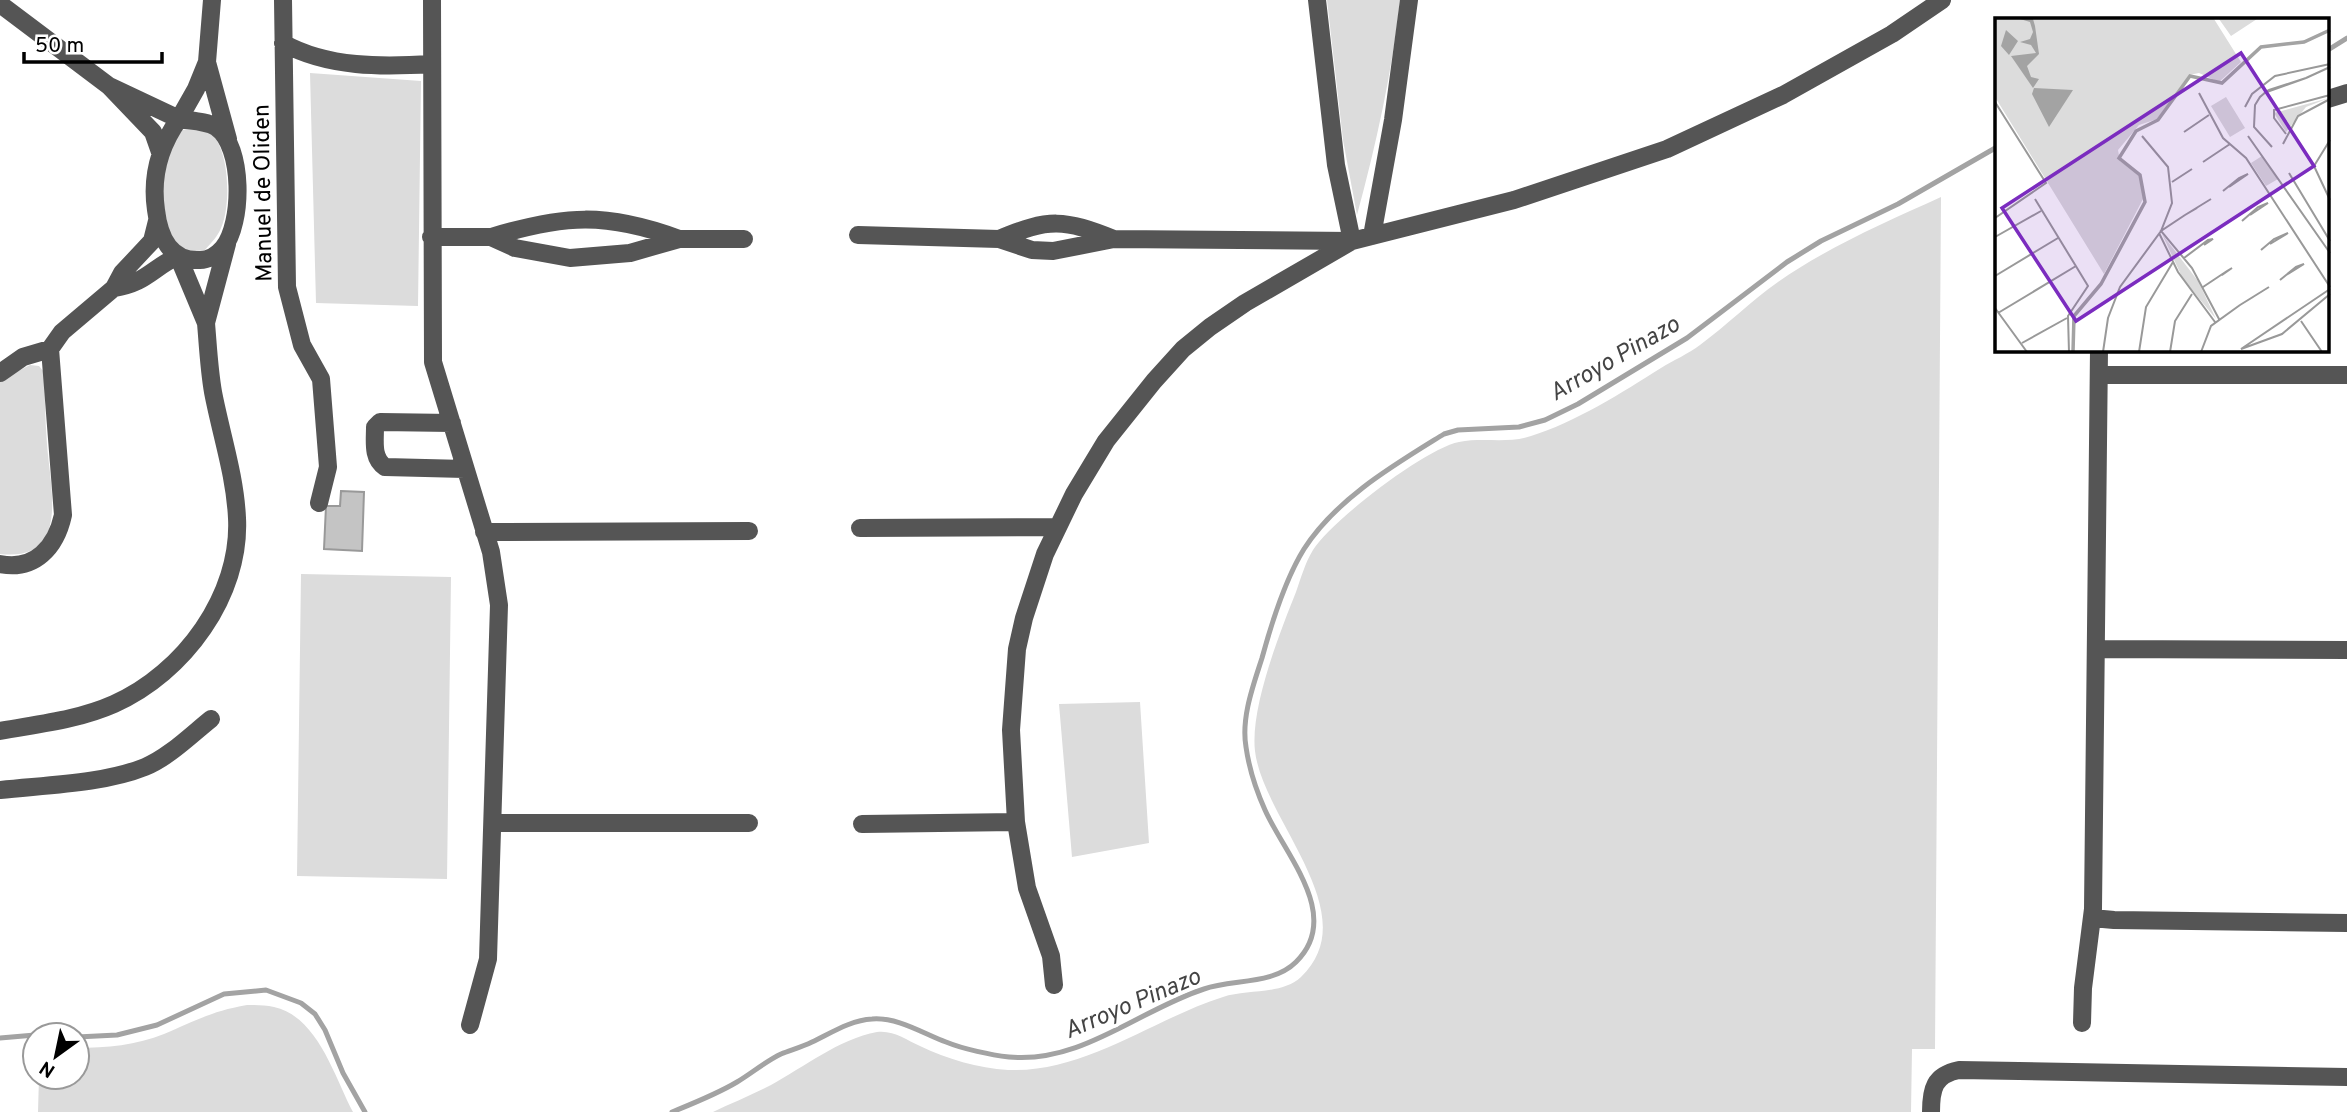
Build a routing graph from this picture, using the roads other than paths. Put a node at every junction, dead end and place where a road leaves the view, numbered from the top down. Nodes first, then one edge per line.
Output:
1 (212, 0) edge
2 (284, 0) edge
3 (432, 0) edge
4 (1317, 0) edge
5 (1409, 0) edge
6 (1942, 0) edge
7 (0, 4) edge
8 (283, 43) junction
9 (207, 62) junction
10 (432, 64) junction
11 (109, 86) junction
12 (2347, 93) edge
13 (2330, 98) edge
14 (179, 119) junction
15 (229, 142) junction
16 (160, 152) junction
17 (157, 221) junction
18 (858, 235) dead end
19 (1372, 236) junction
20 (431, 237) junction
21 (491, 237) junction
22 (679, 239) junction
23 (744, 239) dead end
24 (999, 239) junction
25 (1114, 239) junction
26 (228, 240) junction
27 (1352, 241) junction
28 (178, 256) junction
29 (114, 288) junction
30 (206, 323) junction
31 (50, 349) junction
32 (2099, 352) edge
33 (0, 373) edge
34 (2099, 375) junction
35 (2347, 375) edge
36 (452, 424) junction
37 (465, 469) junction
38 (319, 503) dead end
39 (1058, 527) junction
40 (860, 528) dead end
41 (749, 531) dead end
42 (484, 533) junction
43 (0, 564) edge
44 (2097, 649) junction
45 (2347, 650) edge
46 (211, 719) dead end
47 (5, 728) edge
48 (0, 790) edge
49 (1016, 822) junction
50 (494, 823) junction
51 (748, 823) dead end
52 (862, 824) dead end
53 (2092, 918) junction
54 (2347, 923) edge
55 (1054, 985) dead end
56 (2081, 1023) dead end
57 (470, 1025) dead end
58 (2347, 1077) edge
59 (1931, 1112) edge

1 - 9 street
2 - 8 street, Manuel de Oliden
3 - 10 street
4 - 27 street
5 - 19 street
6 - 19 street
7 - 11 street
8 - 10 street
8 - 38 street, Manuel de Oliden
9 - 14 street
9 - 15 street
10 - 20 street
11 - 14 street
11 - 16 street
12 - 13 street
14 - 15 street
14 - 16 street
15 - 26 street
16 - 17 street
17 - 28 street
17 - 29 street
18 - 24 street
19 - 27 street
20 - 21 street
20 - 36 street
21 - 22 street
21 - 22 street
22 - 23 street
24 - 25 street
24 - 25 street
25 - 27 street
26 - 28 street
26 - 30 street
27 - 39 street
28 - 29 street
28 - 30 street
29 - 31 street
30 - 47 street
31 - 33 street
31 - 43 street
32 - 34 street
34 - 35 street
34 - 44 street
36 - 37 street
36 - 37 street
37 - 42 street
39 - 40 street
39 - 49 street
41 - 42 street
42 - 50 street
44 - 45 street
44 - 53 street
46 - 48 street
49 - 52 street
49 - 55 street
50 - 51 street
50 - 57 street
53 - 54 street
53 - 56 street
58 - 59 street

